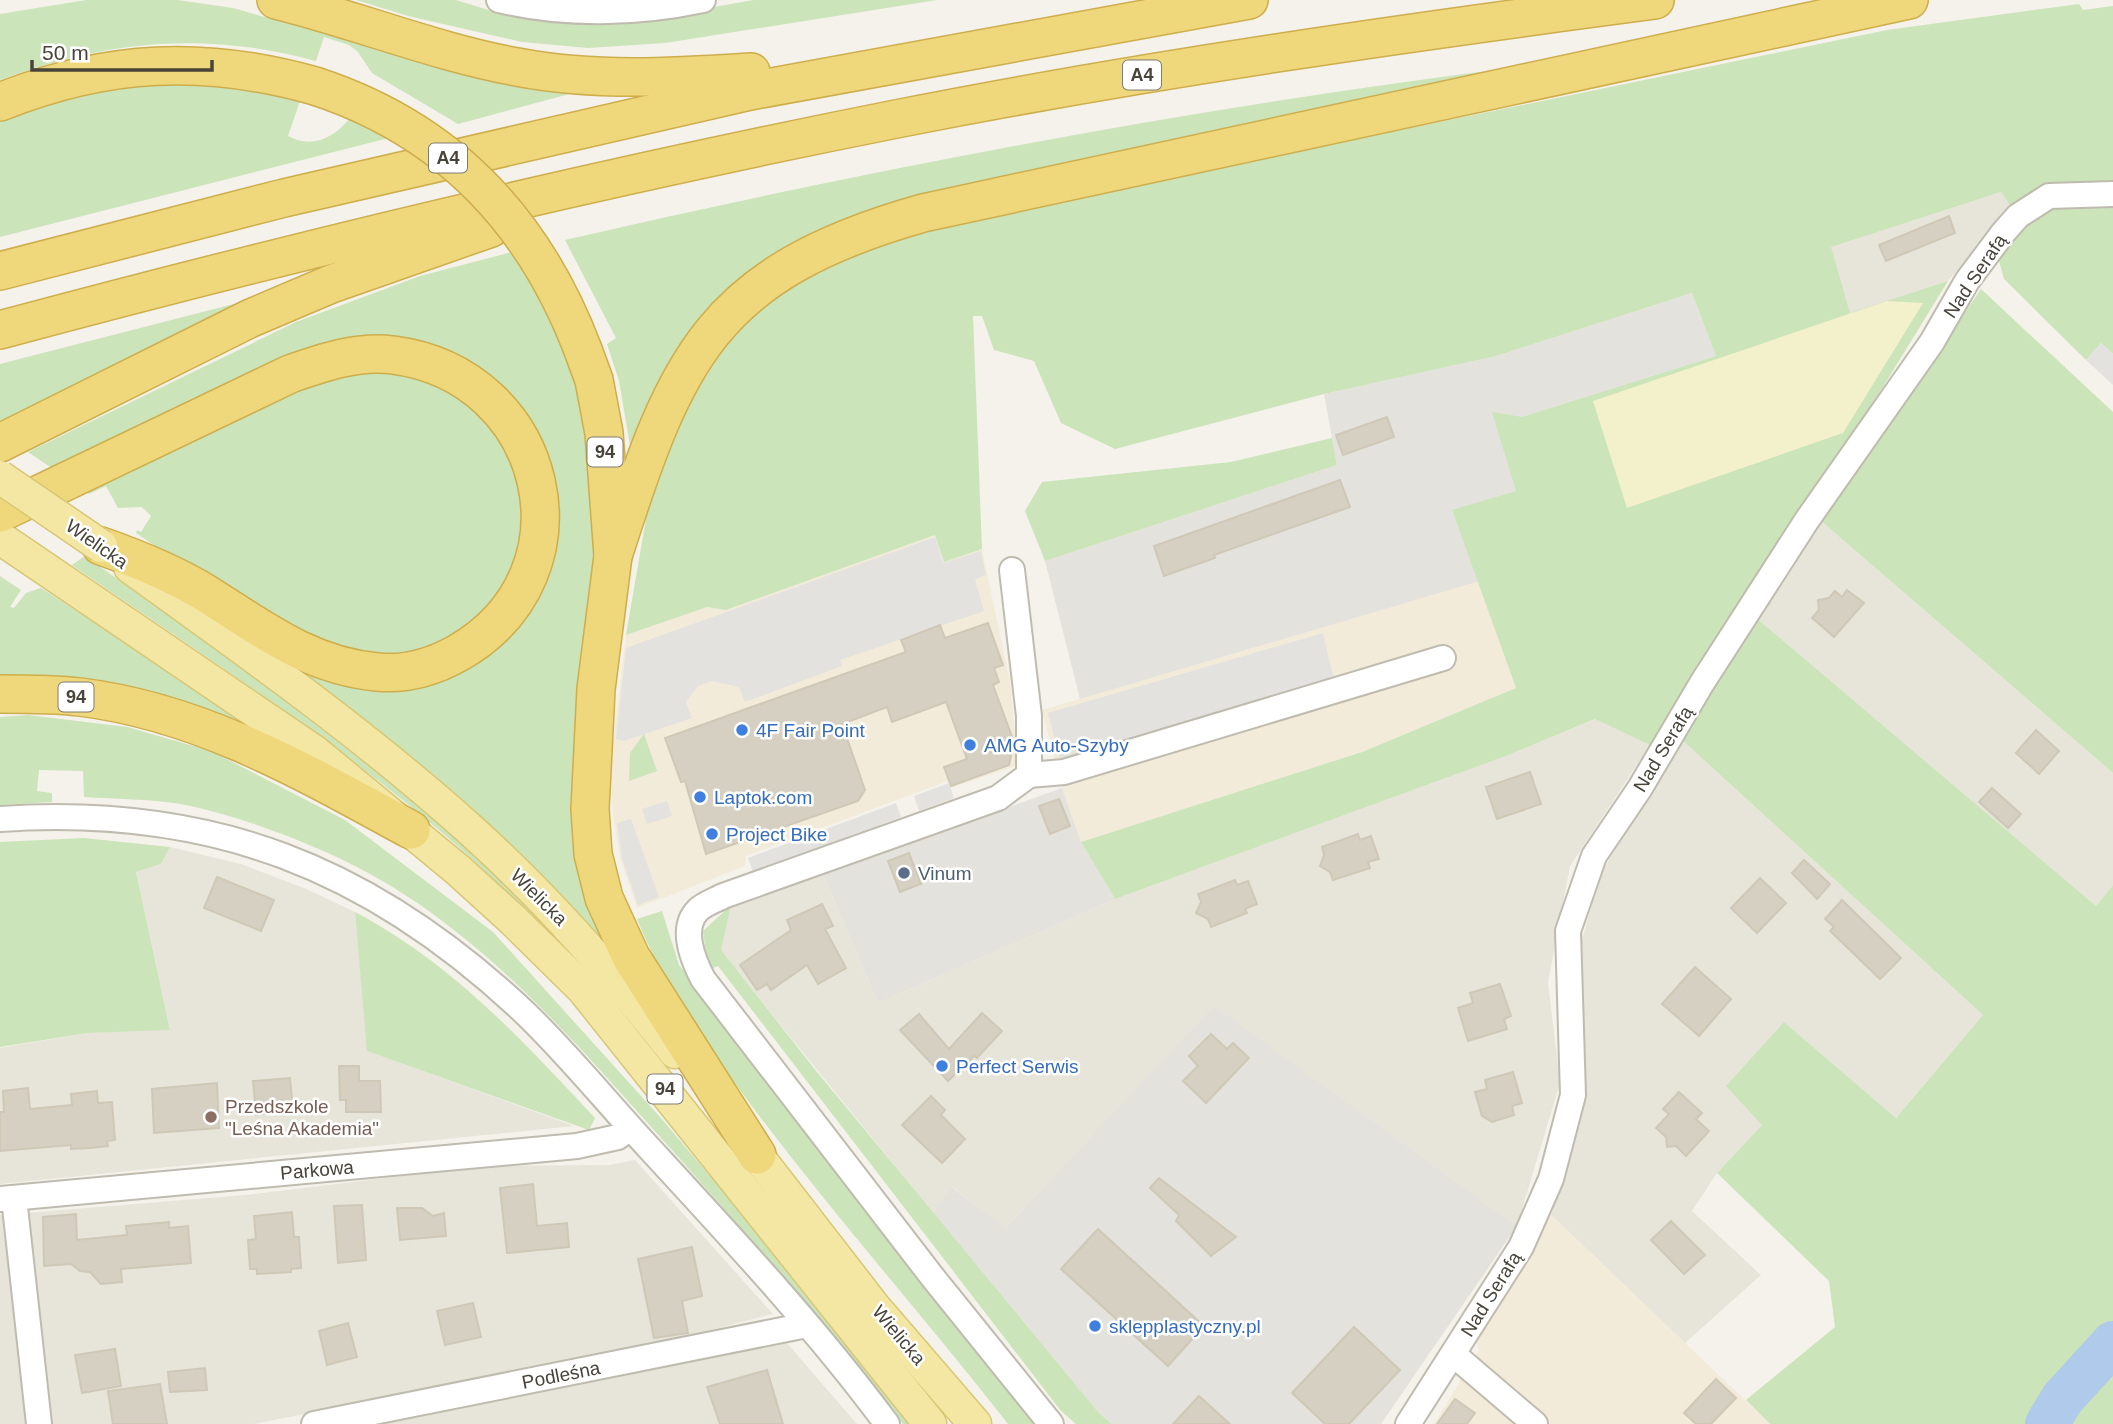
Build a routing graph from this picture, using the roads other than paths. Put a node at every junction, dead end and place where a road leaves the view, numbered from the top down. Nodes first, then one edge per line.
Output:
1 (276, 0) edge
2 (499, 0) edge
3 (703, 0) edge
4 (1249, 0) edge
5 (1655, 0) edge
6 (1909, 0) edge
7 (899, 61) junction
8 (0, 102) edge
9 (633, 173) junction
10 (2113, 194) edge
11 (0, 271) edge
12 (0, 330) edge
13 (0, 443) edge
14 (0, 477) edge
15 (0, 513) edge
16 (0, 538) edge
17 (101, 546) junction
18 (613, 556) junction
19 (1012, 570) dead end
20 (1443, 658) dead end
21 (0, 694) edge
22 (1029, 775) junction
23 (0, 819) edge
24 (411, 830) junction
25 (630, 1128) junction
26 (757, 1155) junction
27 (7, 1198) edge
28 (807, 1325) junction
29 (1453, 1354) junction
30 (39, 1424) edge
31 (314, 1424) edge
32 (887, 1424) edge
33 (930, 1424) edge
34 (975, 1424) edge
35 (1052, 1424) edge
36 (1408, 1424) edge
37 (1535, 1424) edge

1 - 7 highway
2 - 3 street
4 - 7 highway, A4
5 - 9 highway, A4
6 - 18 highway
7 - 11 highway, A4
8 - 18 highway, 94, bridge
9 - 12 highway, A4
9 - 13 highway
10 - 29 street, Nad Serafą
14 - 17 main road, Wielicka, bridge
15 - 17 highway
16 - 24 main road, Wielicka
17 - 26 main road, Wielicka
18 - 26 highway
19 - 22 street
20 - 22 street
21 - 24 highway, 94
22 - 35 street
23 - 25 street
24 - 33 main road, Wielicka / 94
25 - 27 street, Parkowa
25 - 28 street
26 - 34 main road, Wielicka
27 - 30 street
28 - 31 street, Podleśna
28 - 32 street
29 - 36 street, Nad Serafą
29 - 37 street

